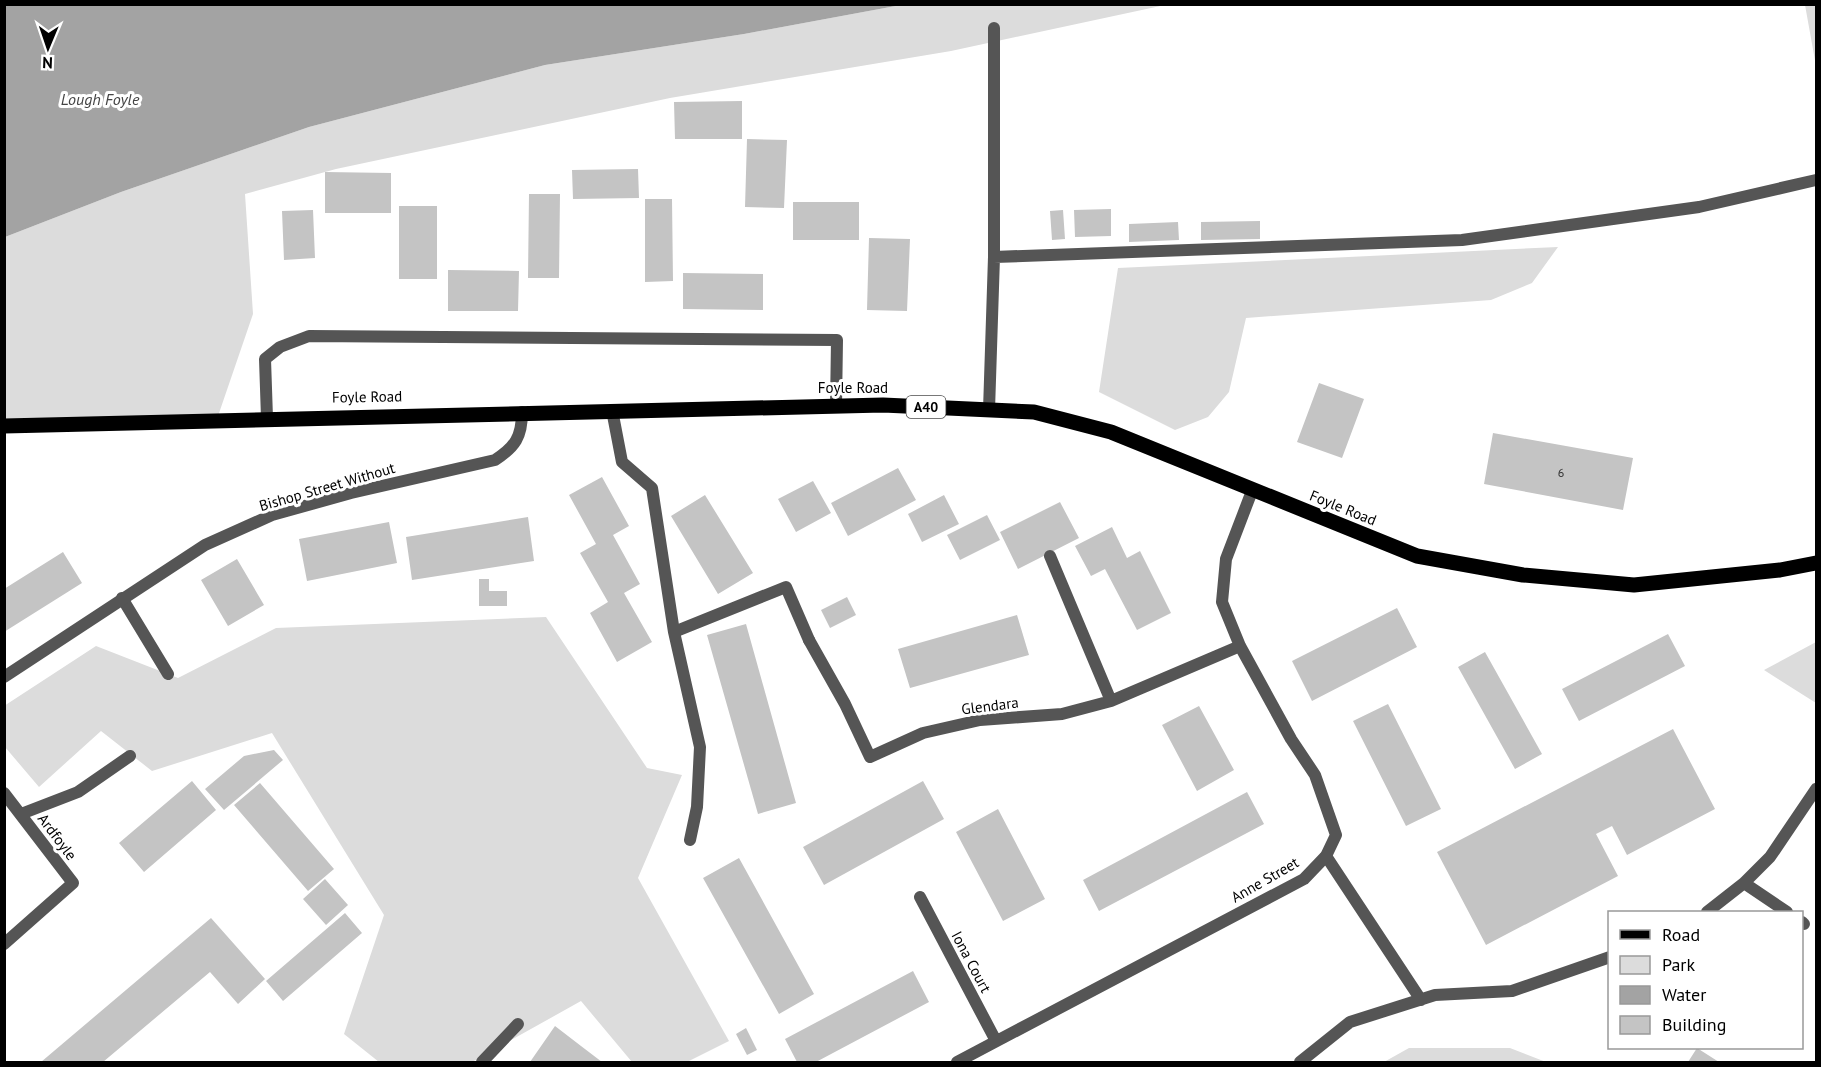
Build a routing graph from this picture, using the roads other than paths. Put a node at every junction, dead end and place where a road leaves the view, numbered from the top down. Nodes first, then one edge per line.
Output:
1 (994, 28) dead end
2 (1816, 180) edge
3 (994, 257) junction
4 (836, 406) junction
5 (612, 410) junction
6 (989, 410) junction
7 (522, 412) junction
8 (267, 418) junction
9 (4, 426) edge
10 (1252, 491) junction
11 (1050, 556) dead end
12 (1816, 563) edge
13 (122, 598) junction
14 (674, 633) junction
15 (1240, 646) junction
16 (168, 674) dead end
17 (4, 677) edge
18 (1111, 701) junction
19 (130, 756) dead end
20 (1816, 789) edge
21 (4, 793) edge
22 (21, 814) junction
23 (690, 840) dead end
24 (1326, 856) junction
25 (1744, 883) junction
26 (920, 897) dead end
27 (1708, 911) edge
28 (1786, 911) edge
29 (4, 944) edge
30 (1608, 958) edge
31 (1420, 1000) junction
32 (518, 1024) dead end
33 (996, 1041) junction
34 (482, 1062) edge
35 (957, 1062) edge
36 (1300, 1062) edge

1 - 3 street
2 - 3 street
3 - 6 street
4 - 5 main road, Foyle Road / A40
4 - 6 main road, Foyle Road / A40
4 - 8 street
5 - 7 main road, Foyle Road / A40
5 - 14 street
6 - 10 main road, Foyle Road / A40
7 - 8 main road, Foyle Road / A40
7 - 13 street, Bishop Street Without
8 - 9 main road, Foyle Road / A40
10 - 12 main road, Foyle Road / A40
10 - 15 street, Anne Street
11 - 18 street
13 - 16 street
13 - 17 street, Bishop Street Without
14 - 18 street, Glendara
14 - 23 street
15 - 18 street, Glendara
15 - 24 street, Anne Street
19 - 22 street
20 - 25 street
21 - 22 street, Ardfoyle
22 - 29 street, Ardfoyle
24 - 31 street
24 - 33 street, Anne Street
25 - 27 street
25 - 28 street
26 - 33 street, Iona Court
30 - 31 street
31 - 36 street
32 - 34 street
33 - 35 street, Anne Street

